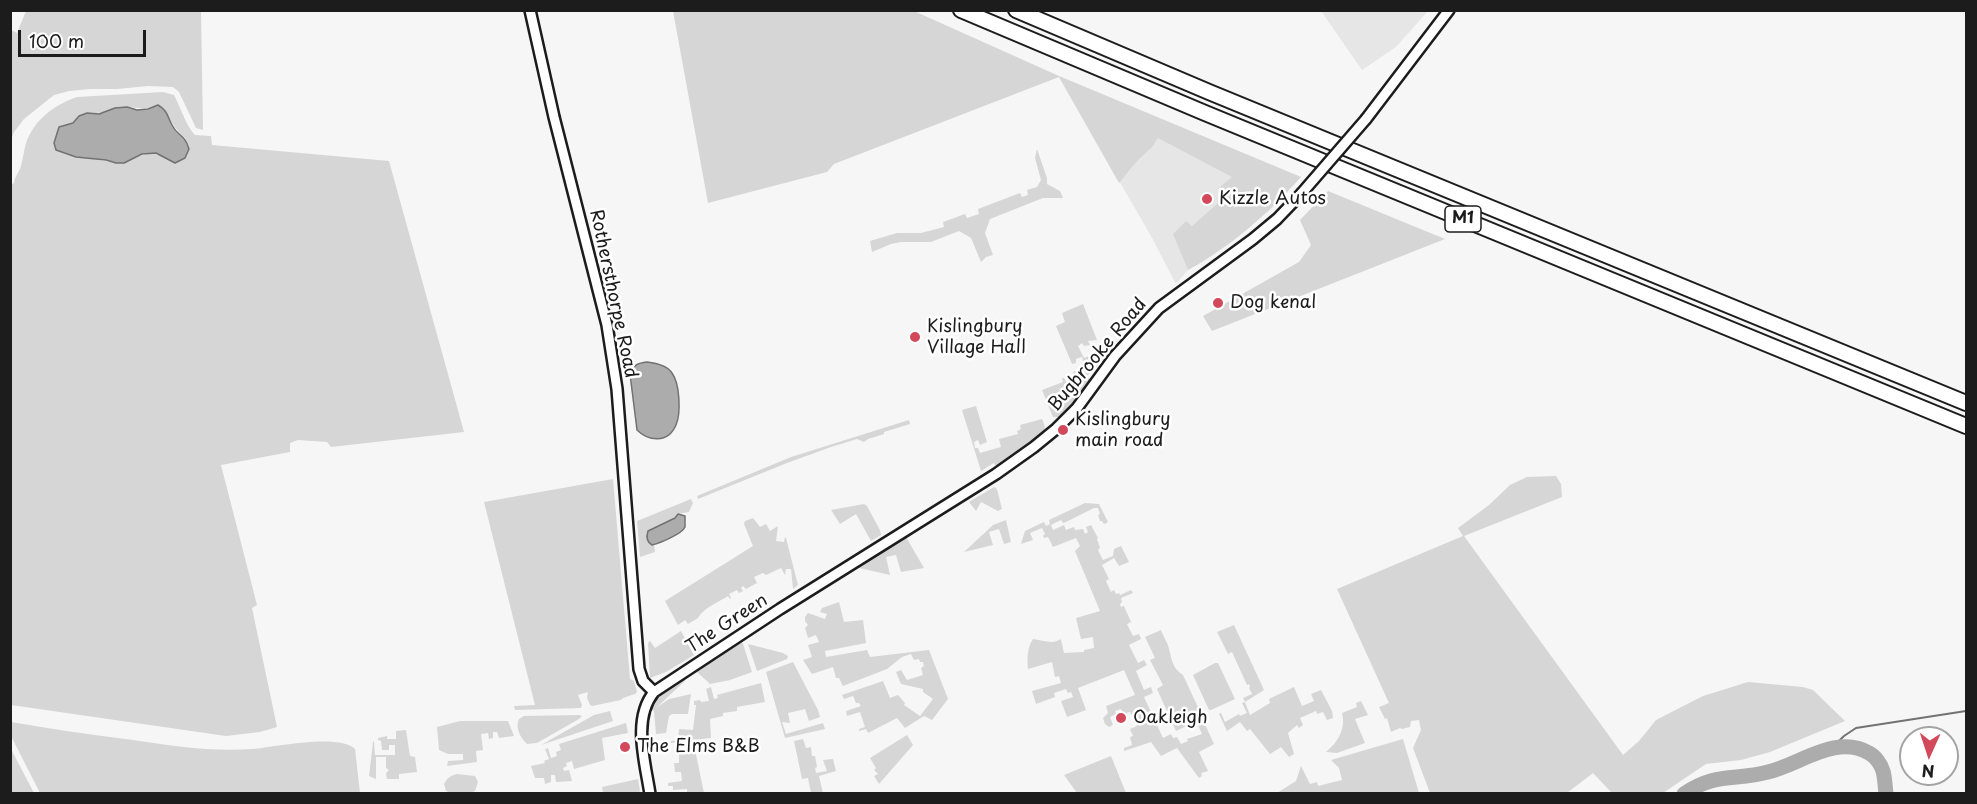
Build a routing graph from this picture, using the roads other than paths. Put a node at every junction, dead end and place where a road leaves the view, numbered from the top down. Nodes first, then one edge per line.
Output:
1 (530, 10) edge
2 (961, 10) edge
3 (1016, 10) edge
4 (1449, 10) edge
5 (1966, 403) edge
6 (1966, 426) edge
7 (834, 575) joint
8 (654, 692) junction
9 (650, 794) edge

1 - 8 street, Rothersthorpe Road
2 - 6 highway, M1
3 - 5 highway, M1
4 - 7 street, Bugbrooke Road, bridge
7 - 8 street, The Green
8 - 9 street, The Green

